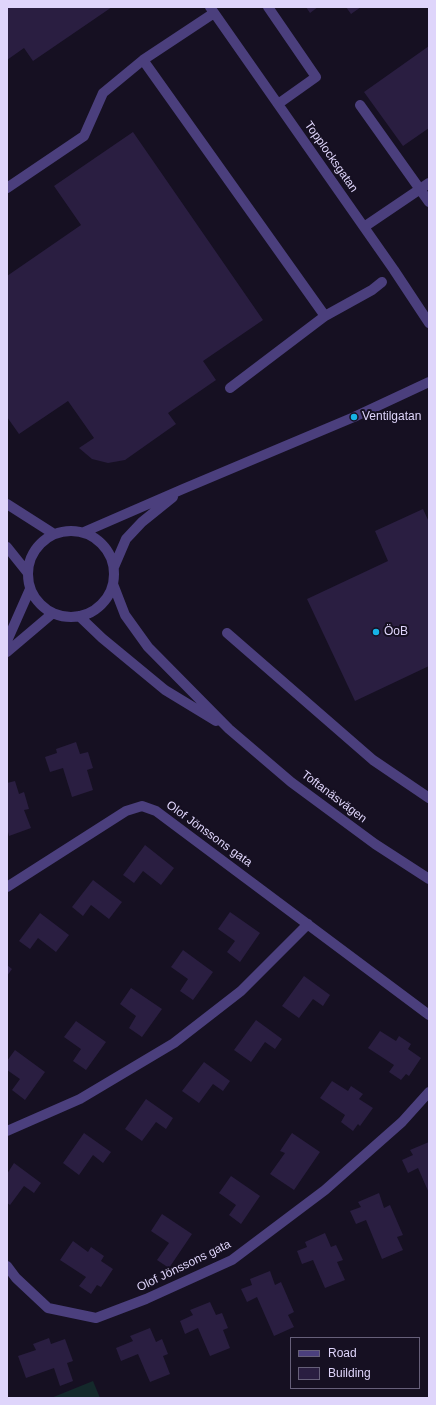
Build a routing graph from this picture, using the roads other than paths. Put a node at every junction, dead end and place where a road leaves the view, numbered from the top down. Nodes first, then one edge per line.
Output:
1 (268, 7) edge
2 (212, 10) edge
3 (143, 60) junction
4 (278, 104) junction
5 (360, 105) dead end
6 (429, 183) edge
7 (7, 188) edge
8 (420, 189) junction
9 (429, 202) edge
10 (364, 227) junction
11 (382, 282) dead end
12 (324, 316) junction
13 (429, 323) edge
14 (429, 382) edge
15 (230, 388) dead end
16 (183, 489) junction
17 (7, 504) edge
18 (84, 532) junction
19 (54, 534) junction
20 (7, 548) edge
21 (114, 567) junction
22 (27, 572) junction
23 (113, 584) junction
24 (30, 590) junction
25 (53, 614) junction
26 (79, 616) junction
27 (227, 633) dead end
28 (7, 641) edge
29 (7, 652) edge
30 (229, 729) junction
31 (429, 798) edge
32 (429, 879) edge
33 (7, 887) edge
34 (308, 924) junction
35 (429, 1015) edge
36 (429, 1092) edge
37 (7, 1131) edge
38 (7, 1266) edge

1 - 4 street
2 - 3 street
2 - 4 street, Topplocksgatan
3 - 7 street
3 - 12 street
4 - 10 street, Topplocksgatan
5 - 8 street
6 - 8 street
8 - 9 street
8 - 10 street
10 - 13 street, Topplocksgatan
11 - 12 street
12 - 15 street
14 - 16 street
16 - 18 street
16 - 21 street
17 - 19 street
18 - 19 street
18 - 21 street, Toftanäsvägen
19 - 22 street
20 - 22 street
21 - 23 street, Toftanäsvägen
22 - 24 street
23 - 26 street, Toftanäsvägen
23 - 30 street, Toftanäsvägen
24 - 25 street
24 - 28 street
25 - 26 street, Toftanäsvägen
25 - 29 street
26 - 30 street, Toftanäsvägen
27 - 31 street
30 - 32 street, Toftanäsvägen
33 - 34 street, Olof Jönssons gata
34 - 35 street, Olof Jönssons gata
34 - 37 street
36 - 38 street, Olof Jönssons gata

